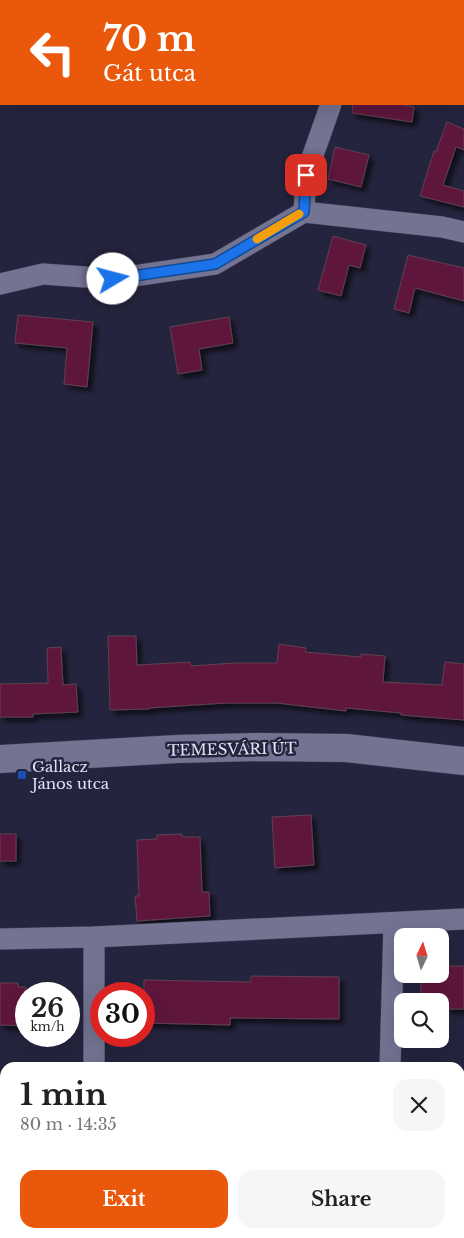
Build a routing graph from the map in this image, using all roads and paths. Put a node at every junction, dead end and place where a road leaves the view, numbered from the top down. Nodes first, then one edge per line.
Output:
1 (331, 105) edge
2 (304, 212) junction
3 (464, 232) edge
4 (0, 284) edge
5 (0, 759) edge
6 (464, 761) edge
7 (464, 919) edge
8 (394, 924) junction
9 (94, 937) junction
10 (0, 939) edge
11 (94, 1062) edge
12 (390, 1062) edge

1 - 2 street
2 - 3 street
2 - 4 street
5 - 6 street, TEMESVÁRI ÚT
7 - 8 street
8 - 9 street
8 - 12 street
9 - 10 street
9 - 11 street

